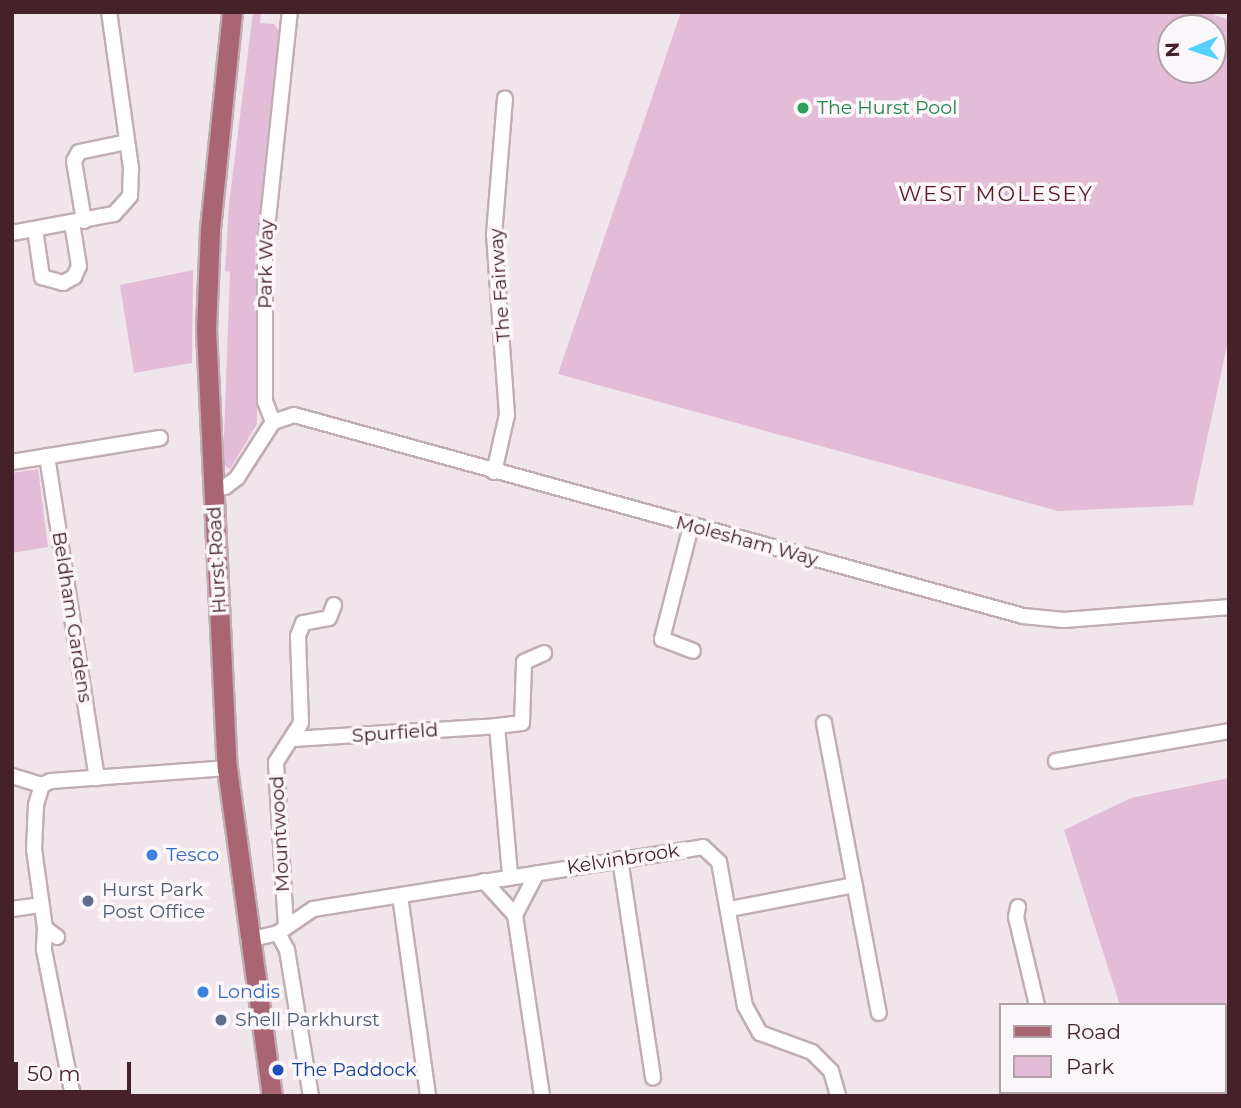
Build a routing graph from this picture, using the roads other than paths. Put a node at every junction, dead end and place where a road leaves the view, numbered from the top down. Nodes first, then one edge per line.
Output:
1 (109, 12) edge
2 (290, 12) edge
3 (234, 15) edge
4 (505, 98) dead end
5 (127, 142) junction
6 (78, 222) junction
7 (35, 229) junction
8 (12, 233) edge
9 (273, 422) junction
10 (160, 438) dead end
11 (47, 456) junction
12 (12, 462) edge
13 (494, 472) junction
14 (213, 488) junction
15 (691, 526) junction
16 (334, 605) dead end
17 (1229, 607) edge
18 (693, 651) dead end
19 (544, 653) dead end
20 (824, 723) dead end
21 (498, 726) junction
22 (1229, 731) edge
23 (292, 739) junction
24 (1056, 761) dead end
25 (227, 768) junction
26 (12, 776) edge
27 (97, 778) junction
28 (42, 785) junction
29 (620, 859) junction
30 (537, 873) junction
31 (510, 876) junction
32 (484, 881) junction
33 (855, 884) junction
34 (400, 896) junction
35 (40, 905) junction
36 (1018, 907) dead end
37 (12, 909) edge
38 (730, 909) junction
39 (515, 915) junction
40 (45, 928) junction
41 (282, 930) junction
42 (57, 937) dead end
43 (247, 940) junction
44 (1037, 1003) edge
45 (879, 1013) dead end
46 (653, 1078) dead end
47 (74, 1096) edge
48 (272, 1096) edge
49 (311, 1096) edge
50 (428, 1096) edge
51 (542, 1096) edge
52 (838, 1096) edge

1 - 5 street
2 - 9 street, Park Way
3 - 14 main road, Hurst Road
4 - 13 street, The Fairway
5 - 6 street
5 - 6 street
6 - 7 street
6 - 7 street
7 - 8 street
9 - 13 street, Molesham Way
9 - 14 street
10 - 11 street
11 - 12 street
11 - 27 street, Beldham Gardens
13 - 15 street, Molesham Way
14 - 25 main road, Hurst Road
15 - 17 street, Molesham Way
15 - 18 street
16 - 23 street, Mountwood
19 - 21 street, Spurfield
20 - 33 street
21 - 23 street, Spurfield
21 - 31 street
22 - 24 street
23 - 41 street, Mountwood
25 - 27 street
25 - 43 main road, Hurst Road
26 - 28 street
27 - 28 street
28 - 35 street
29 - 30 street, Kelvinbrook
29 - 38 street, Kelvinbrook
29 - 46 street
30 - 31 street, Kelvinbrook
30 - 39 street
31 - 32 street, Kelvinbrook
32 - 34 street, Kelvinbrook
32 - 39 street
33 - 38 street
33 - 45 street
34 - 41 street, Kelvinbrook
34 - 50 street
35 - 37 street
35 - 40 street
36 - 44 street
38 - 52 street, Kelvinbrook
39 - 51 street
40 - 42 street
40 - 47 street
41 - 43 street, Kelvinbrook
41 - 49 street, Mountwood
43 - 48 main road, Hurst Road

